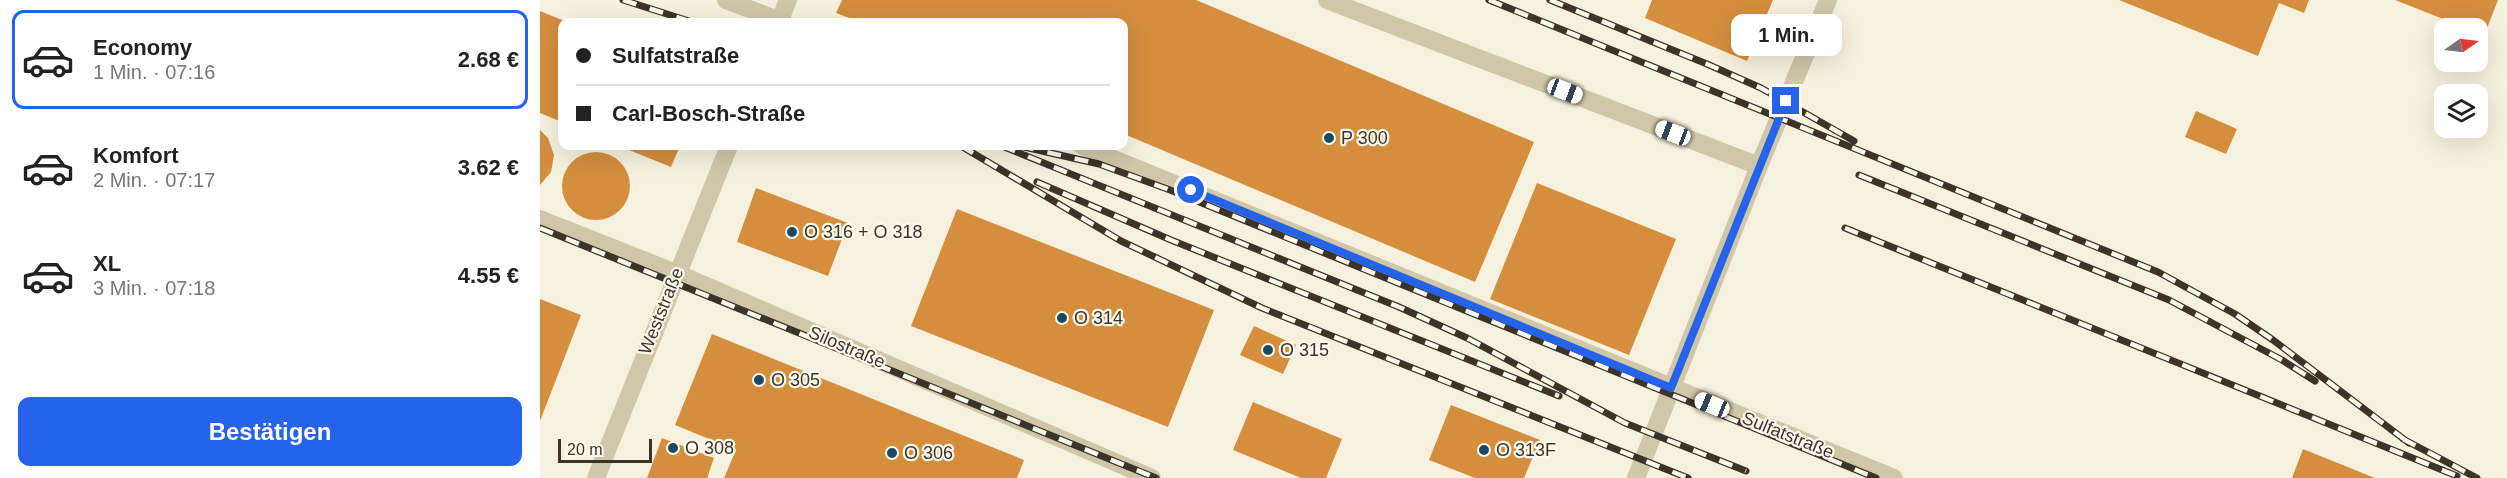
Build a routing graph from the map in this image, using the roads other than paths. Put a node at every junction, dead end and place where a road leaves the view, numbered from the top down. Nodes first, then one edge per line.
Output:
1 (726, 0) edge
2 (788, 0) edge
3 (1327, 0) edge
4 (1828, 0) edge
5 (771, 18) edge
6 (782, 18) edge
7 (727, 150) edge
8 (1092, 150) edge
9 (1759, 166) junction
10 (540, 219) edge
11 (676, 273) junction
12 (1671, 388) junction
13 (596, 478) edge
14 (1152, 478) edge
15 (1636, 478) edge
16 (1894, 478) edge

1 - 5 street
2 - 6 street
3 - 9 street
4 - 9 street
7 - 11 street, Weststraße
8 - 12 street, Sulfatstraße
9 - 12 street
10 - 11 street, Silostraße
11 - 13 street, Weststraße
11 - 14 street, Silostraße
12 - 15 street
12 - 16 street, Sulfatstraße

